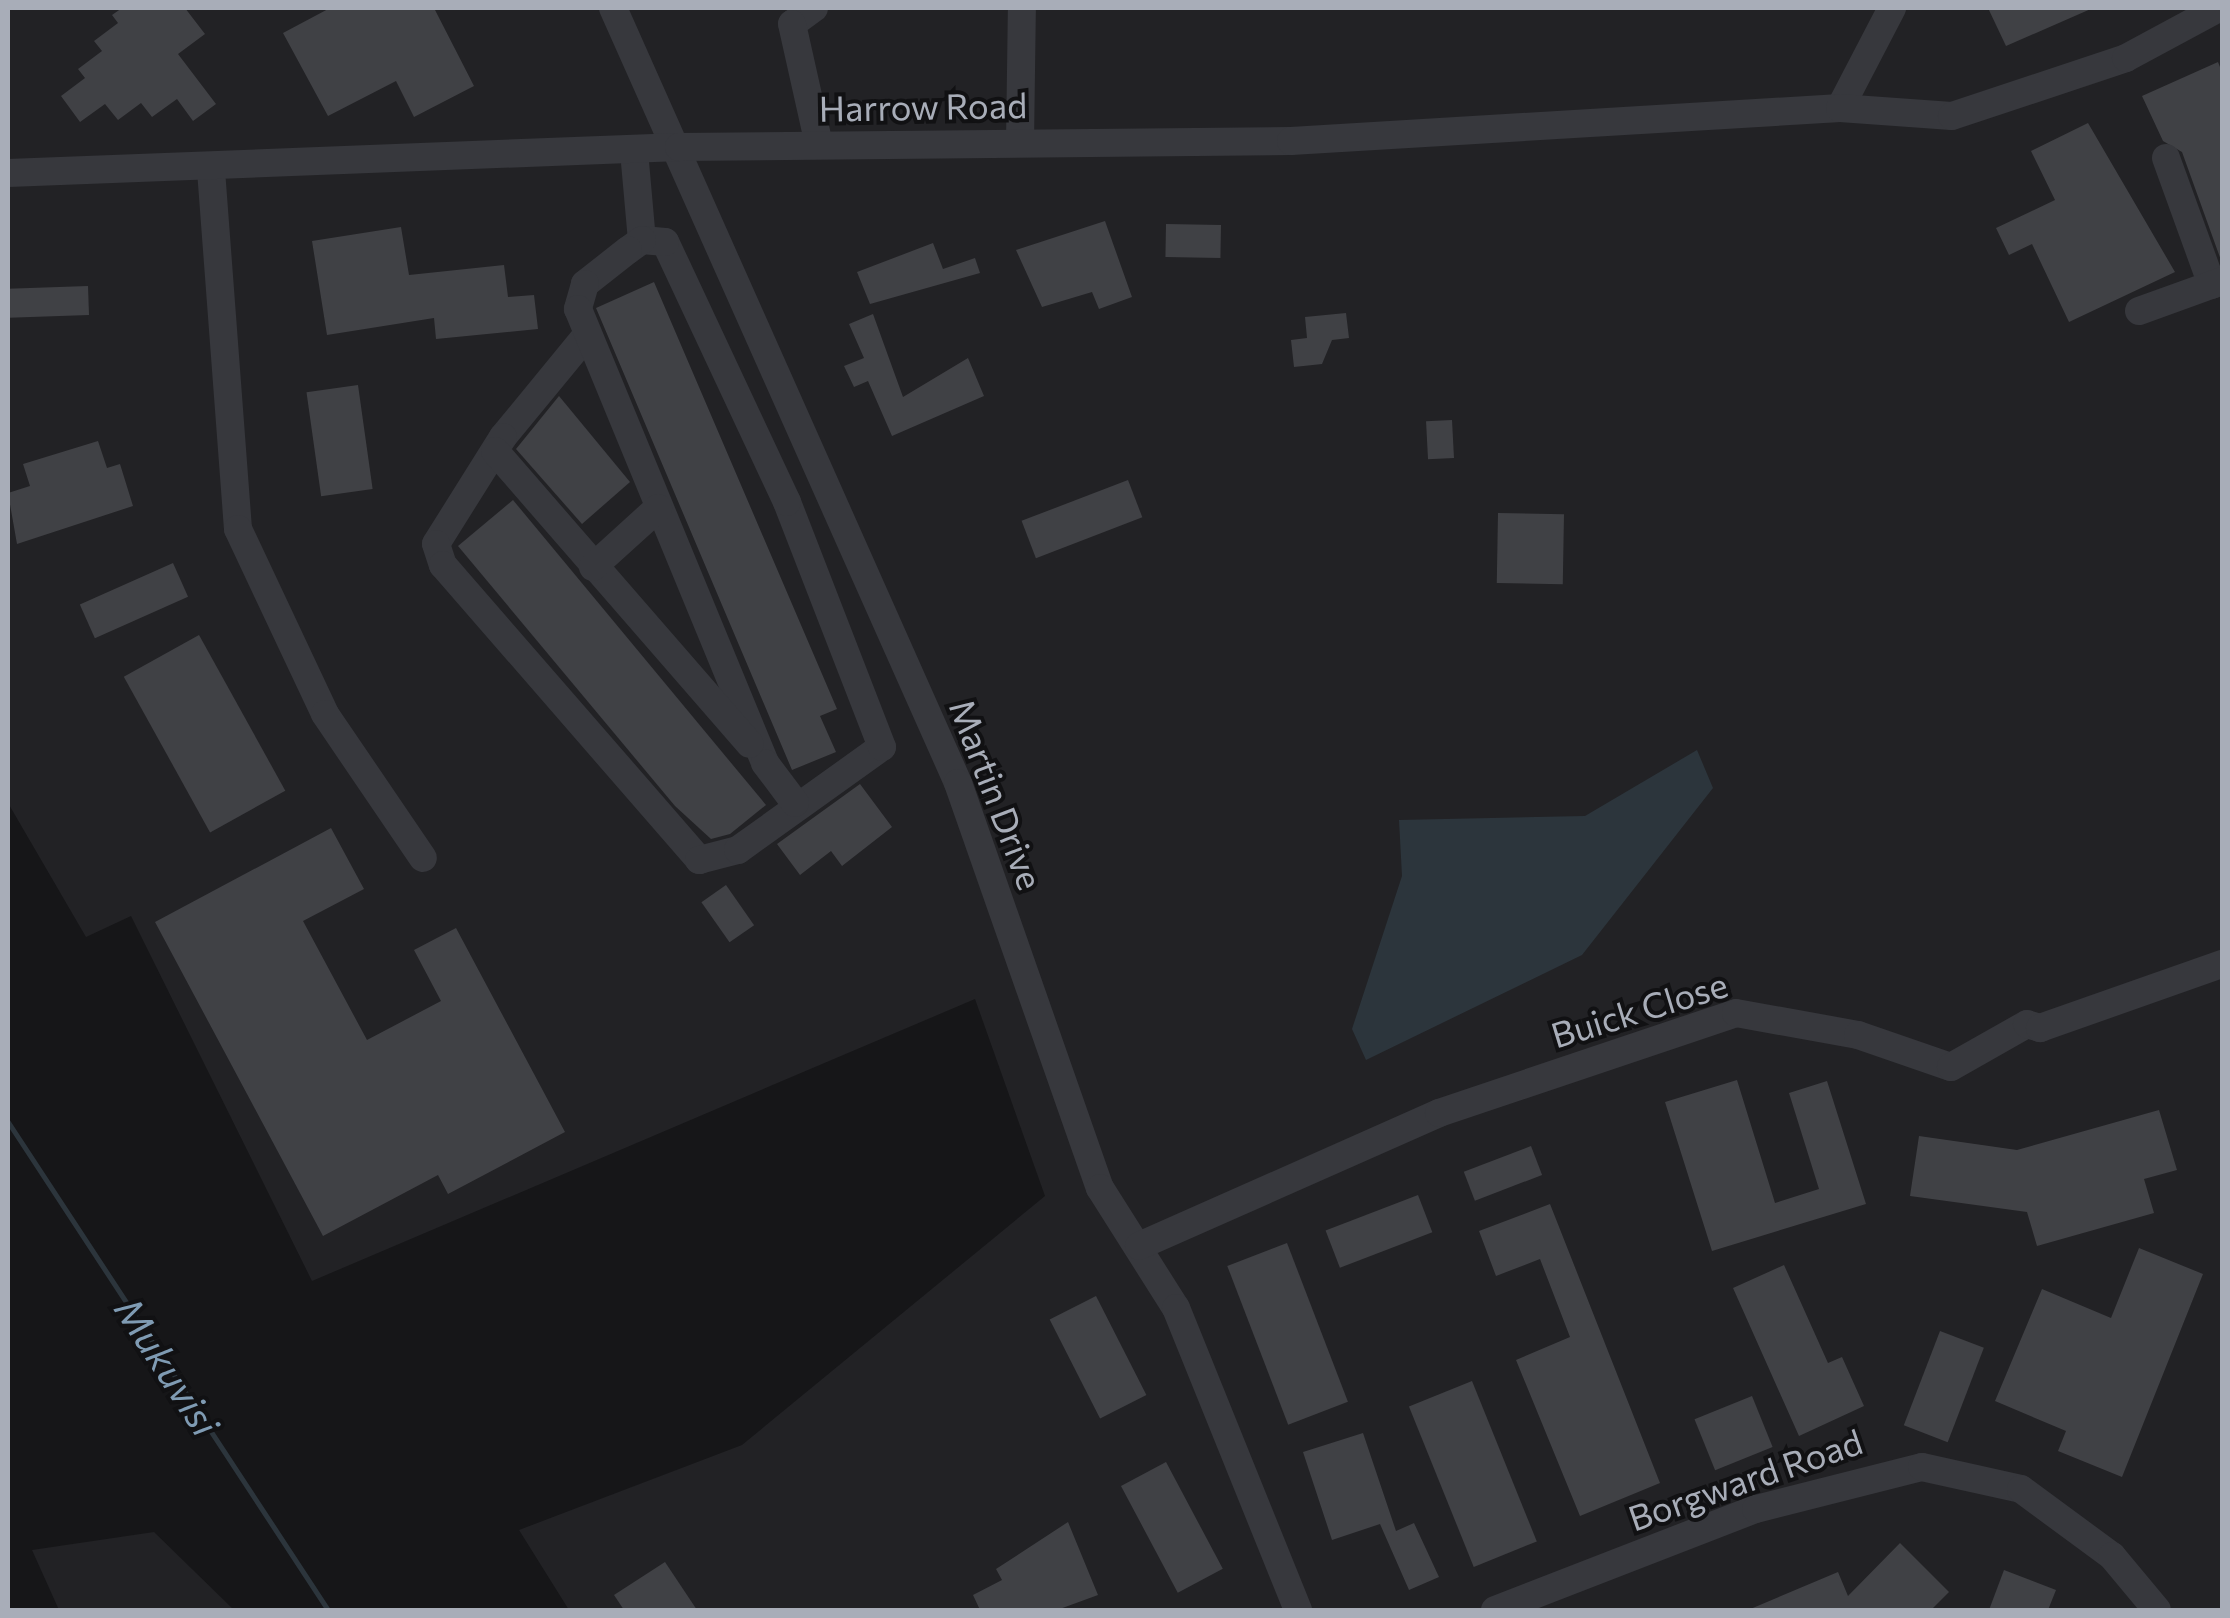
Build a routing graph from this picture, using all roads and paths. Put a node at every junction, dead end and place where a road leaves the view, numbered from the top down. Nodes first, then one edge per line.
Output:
1 (612, 8) edge
2 (814, 8) edge
3 (1022, 8) edge
4 (1892, 8) edge
5 (2219, 8) edge
6 (1840, 108) junction
7 (1020, 143) junction
8 (819, 145) junction
9 (679, 148) junction
10 (634, 152) junction
11 (2166, 158) dead end
12 (212, 170) junction
13 (8, 174) edge
14 (642, 240) junction
15 (2217, 282) edge
16 (2139, 311) dead end
17 (586, 336) junction
18 (494, 452) junction
19 (658, 508) junction
20 (593, 567) junction
21 (766, 763) junction
22 (794, 803) junction
23 (423, 858) dead end
24 (2222, 964) edge
25 (1139, 1246) junction
26 (1298, 1610) edge
27 (1495, 1610) edge
28 (2157, 1610) edge

1 - 9 street, Martin Drive
2 - 8 street
3 - 7 street
4 - 6 street
5 - 6 street, Harrow Road
6 - 7 street, Harrow Road
7 - 8 street, Harrow Road
8 - 9 street, Harrow Road
9 - 10 street, Harrow Road
9 - 25 street, Martin Drive
10 - 12 street, Harrow Road
10 - 14 street
11 - 15 street
12 - 13 street, Harrow Road
12 - 23 street
14 - 17 street
14 - 22 street
15 - 16 street
17 - 18 street
17 - 19 street
18 - 20 street
18 - 22 street
19 - 20 street
19 - 21 street
20 - 21 street
21 - 22 street
24 - 25 street, Buick Close
25 - 26 street, Martin Drive
27 - 28 street, Borgward Road

